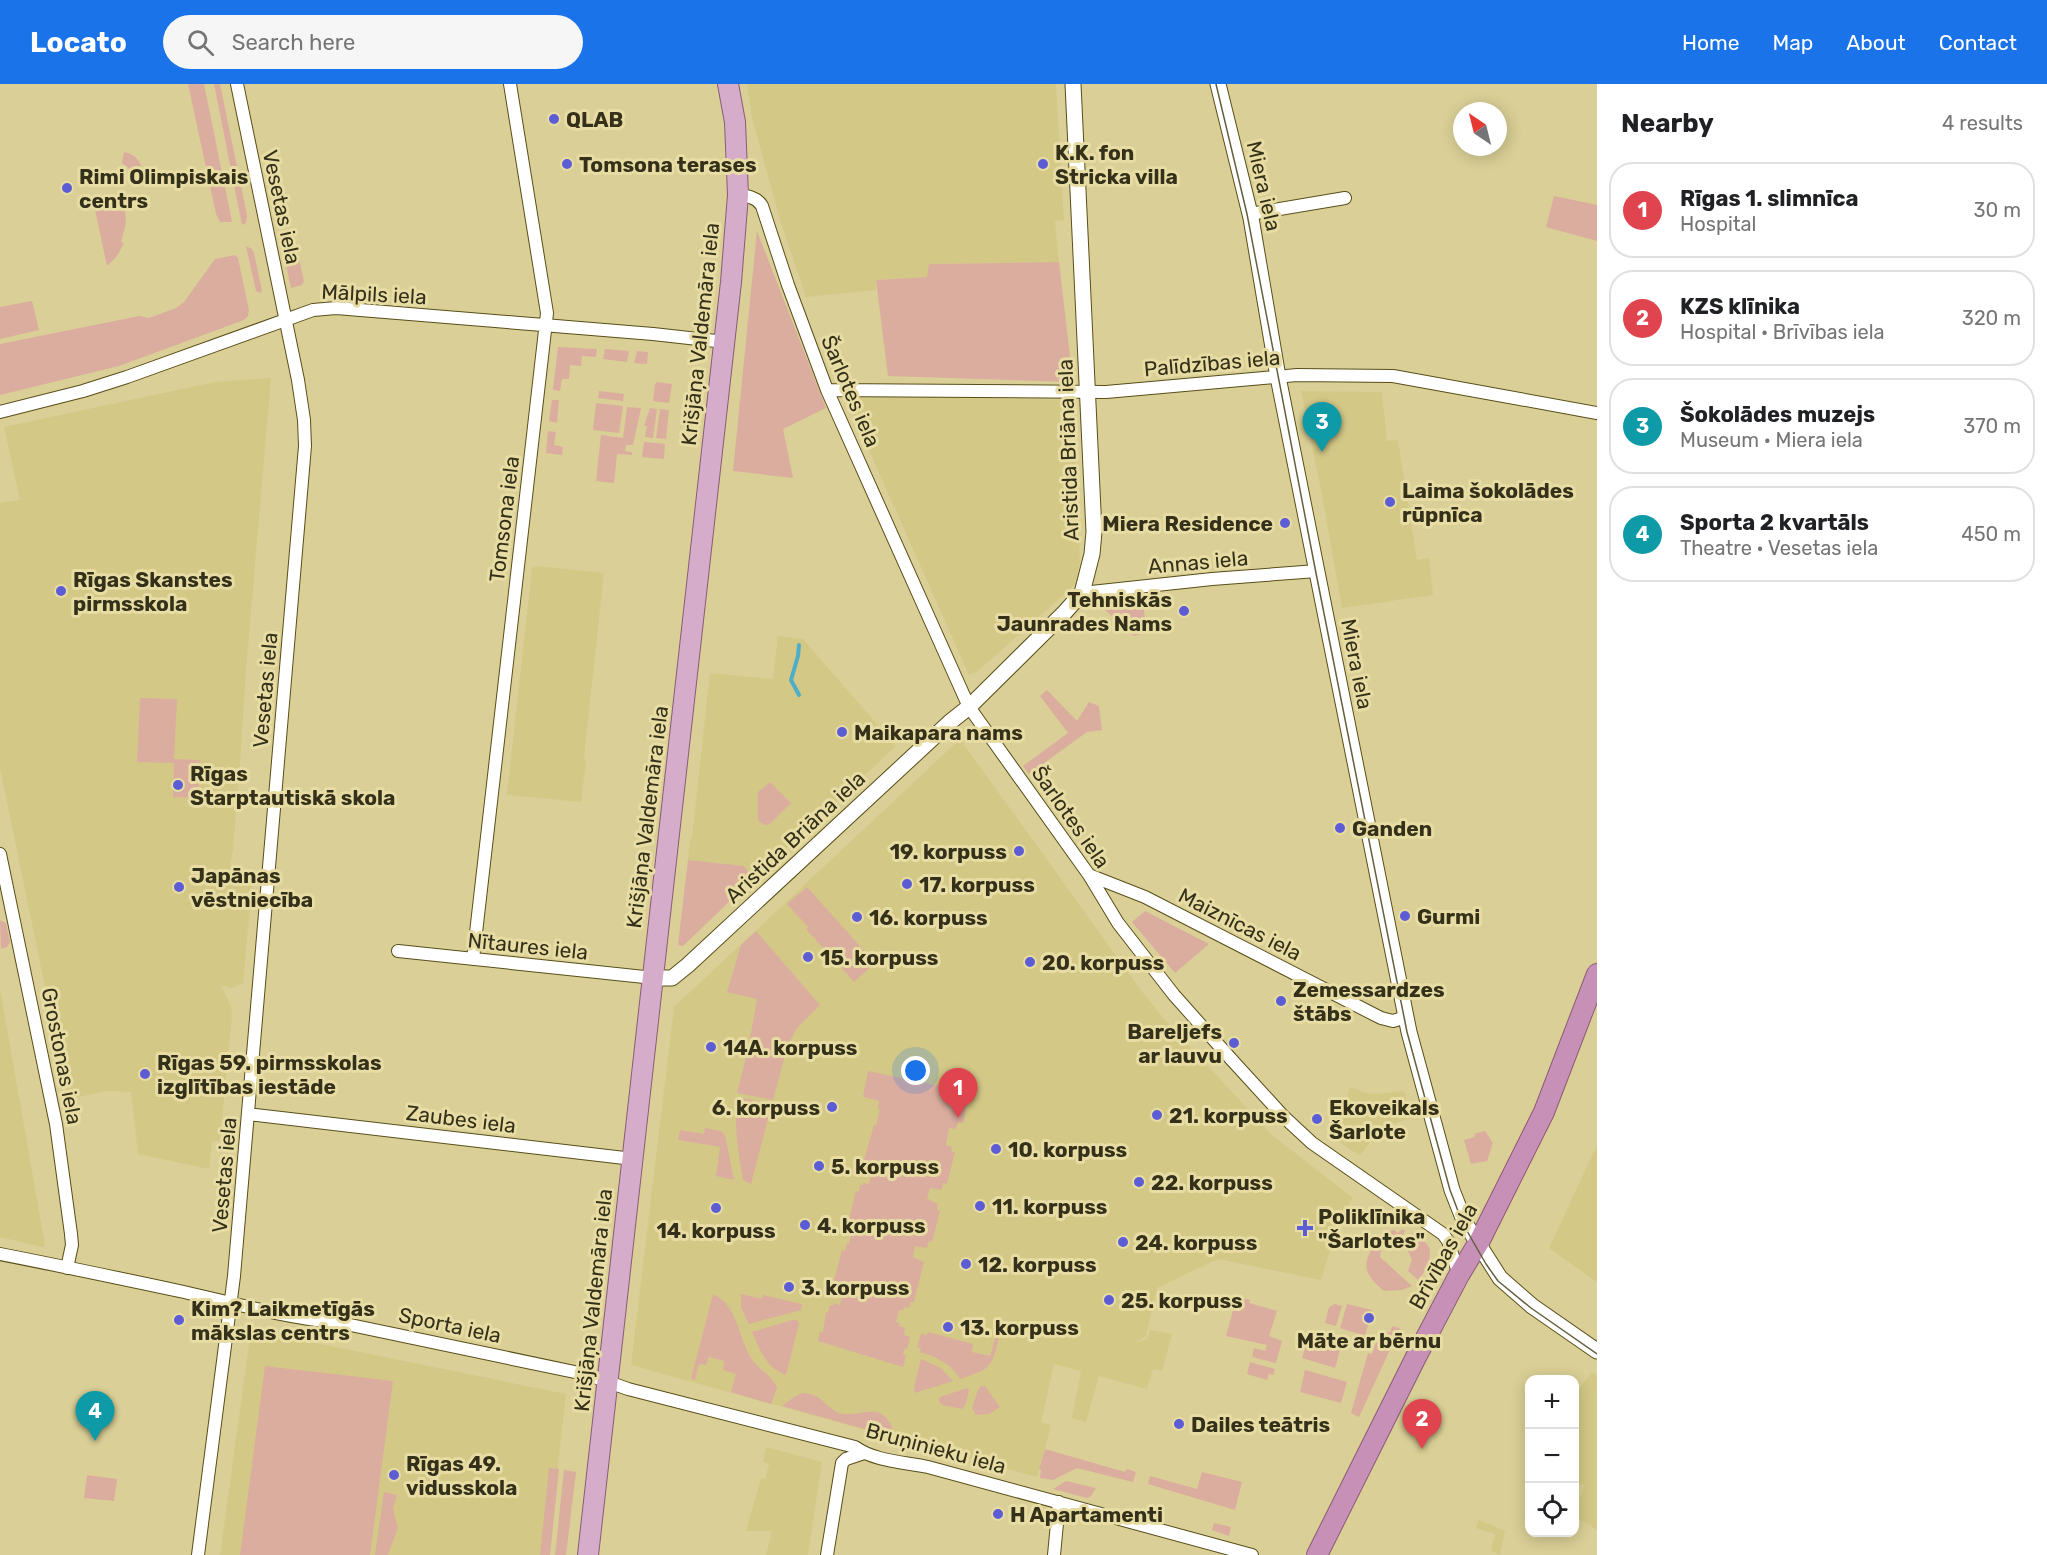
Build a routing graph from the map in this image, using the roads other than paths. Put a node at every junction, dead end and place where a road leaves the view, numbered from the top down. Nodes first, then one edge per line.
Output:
1 (237, 84) edge
2 (510, 84) edge
3 (728, 84) edge
4 (1073, 84) edge
5 (1218, 84) edge
6 (738, 195) junction
7 (1345, 198) dead end
8 (1250, 214) junction
9 (285, 321) junction
10 (546, 326) junction
11 (725, 342) junction
12 (1278, 377) junction
13 (827, 390) junction
14 (1086, 392) junction
15 (0, 412) edge
16 (1597, 413) edge
17 (1317, 571) junction
18 (1082, 593) junction
19 (969, 707) junction
20 (0, 854) edge
21 (1089, 875) junction
22 (398, 951) dead end
23 (473, 959) junction
24 (1597, 974) edge
25 (654, 978) junction
26 (1406, 1017) junction
27 (249, 1114) junction
28 (633, 1159) junction
29 (1478, 1245) junction
30 (0, 1254) edge
31 (67, 1268) junction
32 (1459, 1275) junction
33 (230, 1303) junction
34 (1597, 1351) edge
35 (608, 1382) junction
36 (864, 1453) junction
37 (1059, 1502) junction
38 (198, 1555) edge
39 (588, 1555) edge
40 (827, 1555) edge
41 (1054, 1555) edge
42 (1252, 1555) edge
43 (1317, 1555) edge

1 - 9 street, Vesetas iela
2 - 10 street, Tomsona iela
3 - 6 main road, Krišjāņa Valdemāra iela
4 - 14 street, Aristida Briāna iela
5 - 8 street, Miera iela
6 - 11 main road, Krišjāņa Valdemāra iela
6 - 13 street, Šarlotes iela
7 - 8 street
8 - 12 street, Miera iela
9 - 10 street, Mālpils iela
9 - 15 street, Mālpils iela
9 - 27 street, Vesetas iela
10 - 11 street, Mālpils iela
10 - 23 street, Tomsona iela
11 - 25 main road, Krišjāņa Valdemāra iela
12 - 14 street, Palīdzības iela
12 - 16 street, Palīdzības iela
12 - 17 street, Miera iela
13 - 14 street, Palīdzības iela
13 - 19 street, Šarlotes iela
14 - 18 street, Aristida Briāna iela
17 - 18 street, Annas iela
17 - 26 street, Miera iela
18 - 19 street, Aristida Briāna iela
19 - 21 street, Šarlotes iela
19 - 25 street, Aristida Briāna iela
20 - 31 street, Grostonas iela
21 - 26 street, Maiznīcas iela
21 - 32 street, Šarlotes iela
22 - 23 street, Nītaures iela
23 - 25 street, Nītaures iela
24 - 29 highway, Brīvības iela
25 - 28 main road, Krišjāņa Valdemāra iela
26 - 29 street, Miera iela
27 - 28 street, Zaubes iela
27 - 33 street, Vesetas iela
28 - 35 main road, Krišjāņa Valdemāra iela
29 - 32 highway, Brīvības iela
29 - 34 street, Miera iela
30 - 31 street, Sporta iela
31 - 33 street, Sporta iela
32 - 43 highway, Brīvības iela
33 - 35 street, Sporta iela
33 - 38 street, Vesetas iela
35 - 36 street, Bruņinieku iela
35 - 39 main road, Krišjāņa Valdemāra iela
36 - 37 street, Bruņinieku iela
36 - 40 street
37 - 41 street
37 - 42 street, Bruņinieku iela

